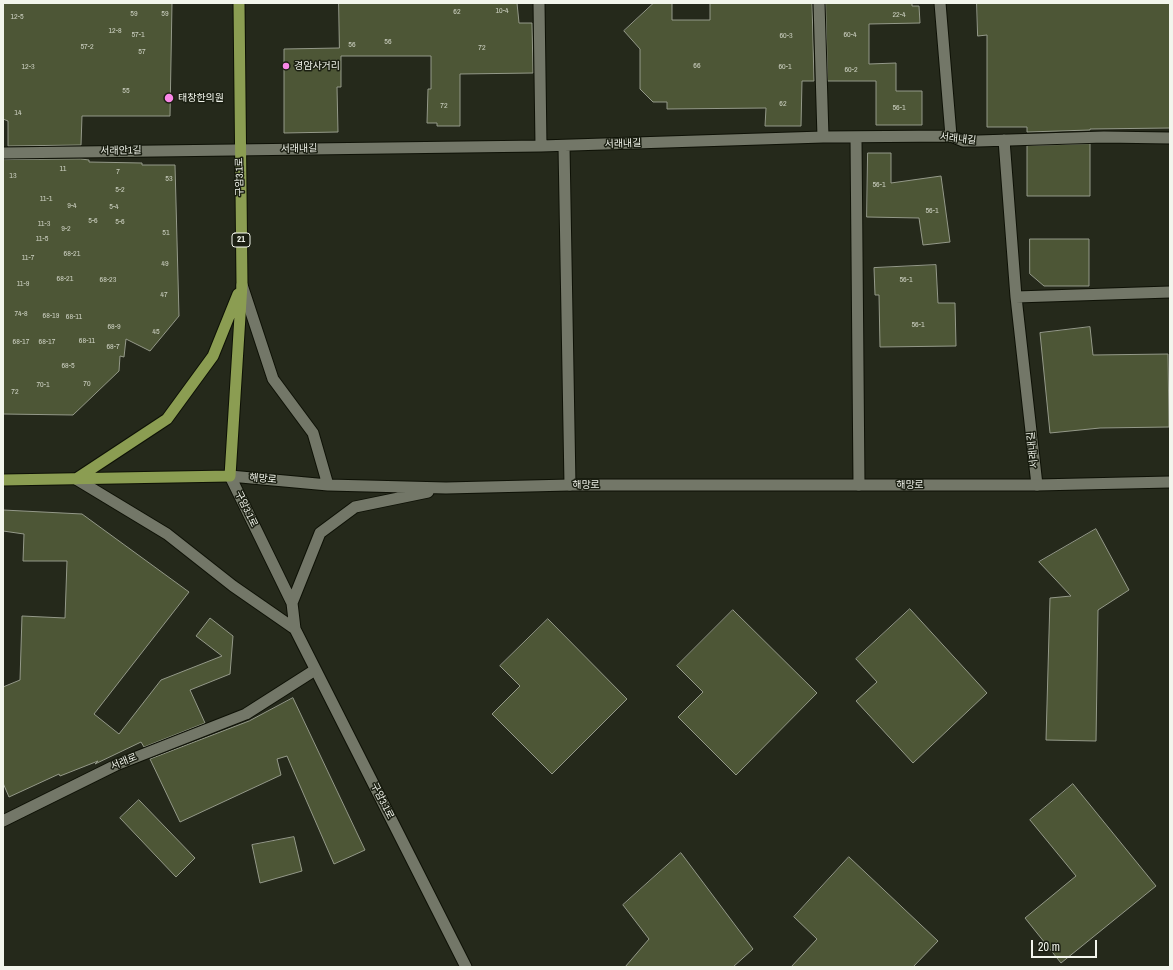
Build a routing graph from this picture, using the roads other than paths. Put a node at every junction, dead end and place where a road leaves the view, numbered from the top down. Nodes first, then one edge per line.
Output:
1 (239, 3) edge
2 (539, 3) edge
3 (819, 3) edge
4 (940, 3) edge
5 (951, 136) junction
6 (823, 137) junction
7 (856, 138) junction
8 (1170, 138) edge
9 (1004, 140) junction
10 (541, 146) junction
11 (564, 146) junction
12 (240, 150) junction
13 (3, 153) edge
14 (242, 284) junction
15 (1170, 292) edge
16 (1016, 297) junction
17 (230, 476) junction
18 (76, 479) junction
19 (3, 480) edge
20 (1170, 482) edge
21 (328, 484) junction
22 (1037, 484) junction
23 (570, 485) junction
24 (859, 485) junction
25 (446, 488) junction
26 (292, 603) junction
27 (295, 629) junction
28 (315, 670) junction
29 (4, 818) edge
30 (466, 967) edge

1 - 12 main road, 구암3.1로 / 21
2 - 10 street
3 - 6 street
4 - 5 street
5 - 7 street, 서래내길
5 - 9 street, 서래내길
6 - 7 street, 서래내길
6 - 11 street, 서래내길
7 - 24 street
8 - 9 street, 서래내길
9 - 16 street, 서래내길
10 - 11 street, 서래내길
10 - 12 street, 서래내길
11 - 23 street
12 - 13 street, 서래안1길
12 - 14 main road, 구암3.1로 / 21
14 - 17 main road, 구암3.1로 / 21
14 - 18 main road
14 - 21 street
15 - 16 street
16 - 22 street, 서래내길
17 - 18 main road, 해망로
17 - 21 street, 해망로
17 - 26 street, 구암3.1로
18 - 19 main road, 해망로
18 - 27 street
20 - 22 street, 해망로
21 - 25 street, 해망로
22 - 24 street, 해망로
23 - 24 street, 해망로
23 - 25 street, 해망로
25 - 26 street
26 - 27 street, 구암3.1로
27 - 28 street, 구암3.1로
28 - 29 street, 서래로
28 - 30 street, 구암3.1로

